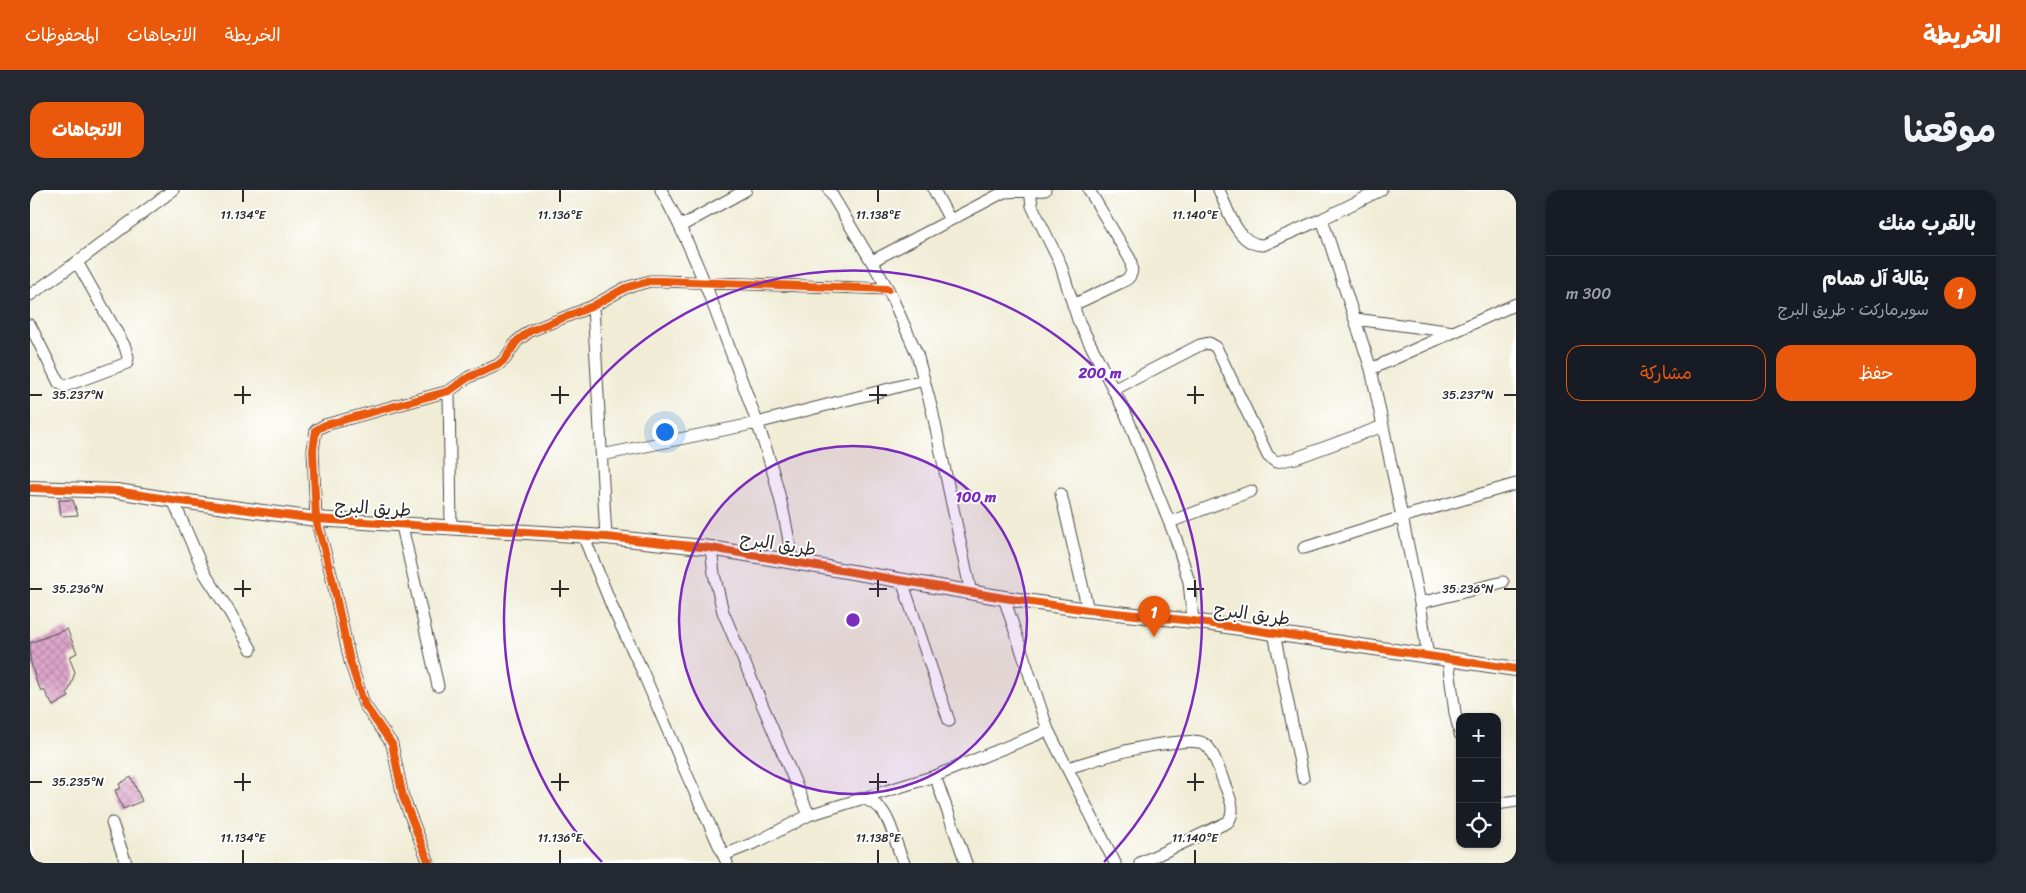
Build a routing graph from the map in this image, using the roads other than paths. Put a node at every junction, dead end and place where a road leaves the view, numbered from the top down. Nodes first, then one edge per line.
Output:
1 (173, 190) edge
2 (661, 190) edge
3 (746, 190) edge
4 (829, 190) edge
5 (934, 190) edge
6 (1045, 190) edge
7 (1089, 190) edge
8 (1219, 190) edge
9 (1381, 190) edge
10 (1030, 191) edge
11 (1360, 194) edge
12 (1322, 219) junction
13 (950, 220) junction
14 (681, 226) junction
15 (872, 261) junction
16 (77, 262) junction
17 (705, 284) junction
18 (888, 289) junction
19 (30, 295) edge
20 (1516, 304) edge
21 (1073, 305) junction
22 (594, 306) junction
23 (1354, 318) junction
24 (30, 325) edge
25 (1454, 332) junction
26 (1371, 369) junction
27 (924, 380) junction
28 (449, 390) junction
29 (1113, 390) junction
30 (757, 423) junction
31 (1383, 426) junction
32 (602, 455) junction
33 (1516, 484) edge
34 (30, 488) edge
35 (1251, 491) dead end
36 (1061, 494) dead end
37 (173, 500) junction
38 (1402, 516) junction
39 (316, 519) junction
40 (1170, 522) junction
41 (402, 526) junction
42 (451, 527) junction
43 (583, 536) junction
44 (606, 537) junction
45 (712, 548) junction
46 (1304, 548) dead end
47 (792, 562) junction
48 (902, 581) junction
49 (1503, 582) dead end
50 (971, 593) junction
51 (1004, 598) junction
52 (1420, 603) junction
53 (1088, 610) junction
54 (1192, 621) junction
55 (1274, 633) junction
56 (251, 649) dead end
57 (1428, 657) junction
58 (1448, 660) junction
59 (1516, 670) edge
60 (438, 686) dead end
61 (1456, 717) edge
62 (949, 721) dead end
63 (1048, 730) junction
64 (1068, 768) junction
65 (935, 776) junction
66 (1303, 778) dead end
67 (863, 798) junction
68 (1516, 800) edge
69 (1501, 803) edge
70 (810, 815) junction
71 (112, 822) dead end
72 (726, 859) edge
73 (126, 863) edge
74 (429, 863) edge
75 (904, 863) edge
76 (966, 863) edge
77 (1115, 863) edge
78 (1140, 863) edge

1 - 16 street
2 - 14 street
3 - 14 street
4 - 15 street
5 - 13 street
6 - 10 street
7 - 21 street
8 - 12 street
9 - 11 street
10 - 13 street
10 - 21 street
11 - 12 street
12 - 23 street
13 - 15 street
14 - 17 street
15 - 18 street
16 - 19 street
16 - 24 street
17 - 18 street
17 - 22 street
17 - 30 street
18 - 27 street
20 - 25 street
21 - 29 street
22 - 28 street
22 - 32 street
23 - 25 street
23 - 26 street
25 - 26 street
26 - 31 street
27 - 30 street
27 - 50 street
28 - 39 street
28 - 42 street
29 - 31 street
29 - 40 street
30 - 32 street
30 - 47 street
31 - 38 street
32 - 44 street
33 - 38 street
34 - 37 street, طريق البرج
35 - 40 street
36 - 53 street
37 - 39 street, طريق البرج
37 - 56 street
38 - 46 street
38 - 52 street
39 - 41 street, طريق البرج
39 - 74 street
40 - 54 street
41 - 42 street, طريق البرج
41 - 60 street
42 - 43 street, طريق البرج
43 - 44 street, طريق البرج
43 - 72 street
44 - 45 street, طريق البرج
45 - 47 street, طريق البرج
45 - 70 street
47 - 48 street, طريق البرج
48 - 50 street, طريق البرج
48 - 62 street
49 - 52 street
50 - 51 street, طريق البرج
51 - 53 street, طريق البرج
51 - 63 street
52 - 57 street
53 - 54 street, طريق البرج
54 - 55 street, طريق البرج
55 - 57 street, طريق البرج
55 - 66 street
57 - 58 street, طريق البرج
58 - 59 street, طريق البرج
58 - 61 street
63 - 64 street
63 - 65 street
64 - 77 street
64 - 78 street
65 - 67 street
65 - 76 street
67 - 70 street
67 - 75 street
68 - 69 street
70 - 72 street
71 - 73 street

